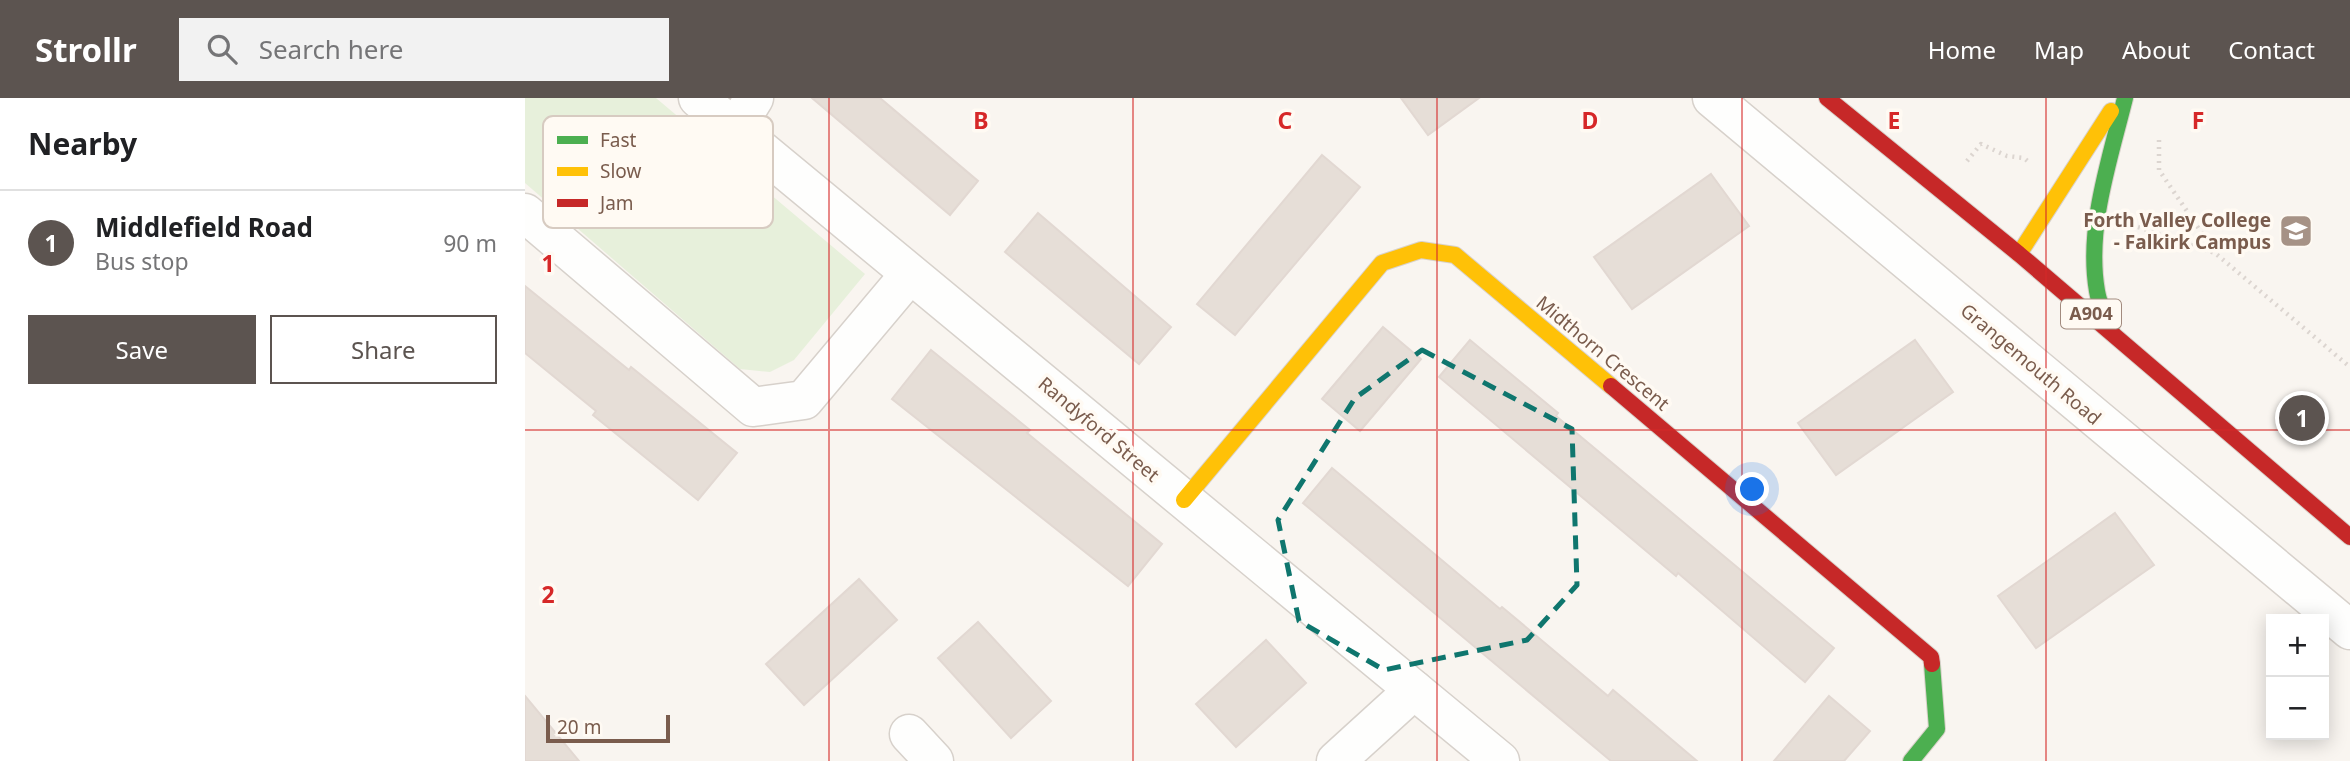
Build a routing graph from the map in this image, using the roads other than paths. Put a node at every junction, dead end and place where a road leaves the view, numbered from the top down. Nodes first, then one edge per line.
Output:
1 (698, 98) edge
2 (1711, 98) edge
3 (1828, 98) edge
4 (2119, 98) edge
5 (2126, 98) edge
6 (745, 113) edge
7 (773, 140) edge
8 (525, 213) edge
9 (2019, 254) junction
10 (910, 274) junction
11 (2112, 332) junction
12 (1184, 500) junction
13 (2350, 537) edge
14 (2350, 630) edge
15 (1414, 690) junction
16 (1336, 761) edge
17 (1500, 761) edge
18 (1911, 761) edge

1 - 6 street, Randyford Street
2 - 14 street, Grangemouth Road
3 - 9 street, A904
4 - 9 street
5 - 11 street
7 - 10 street, Randyford Street
8 - 10 street
9 - 11 street, A904
10 - 12 street, Randyford Street
11 - 13 street, A904
12 - 15 street, Randyford Street
12 - 18 street, Midthorn Crescent
15 - 16 street
15 - 17 street, Randyford Street

